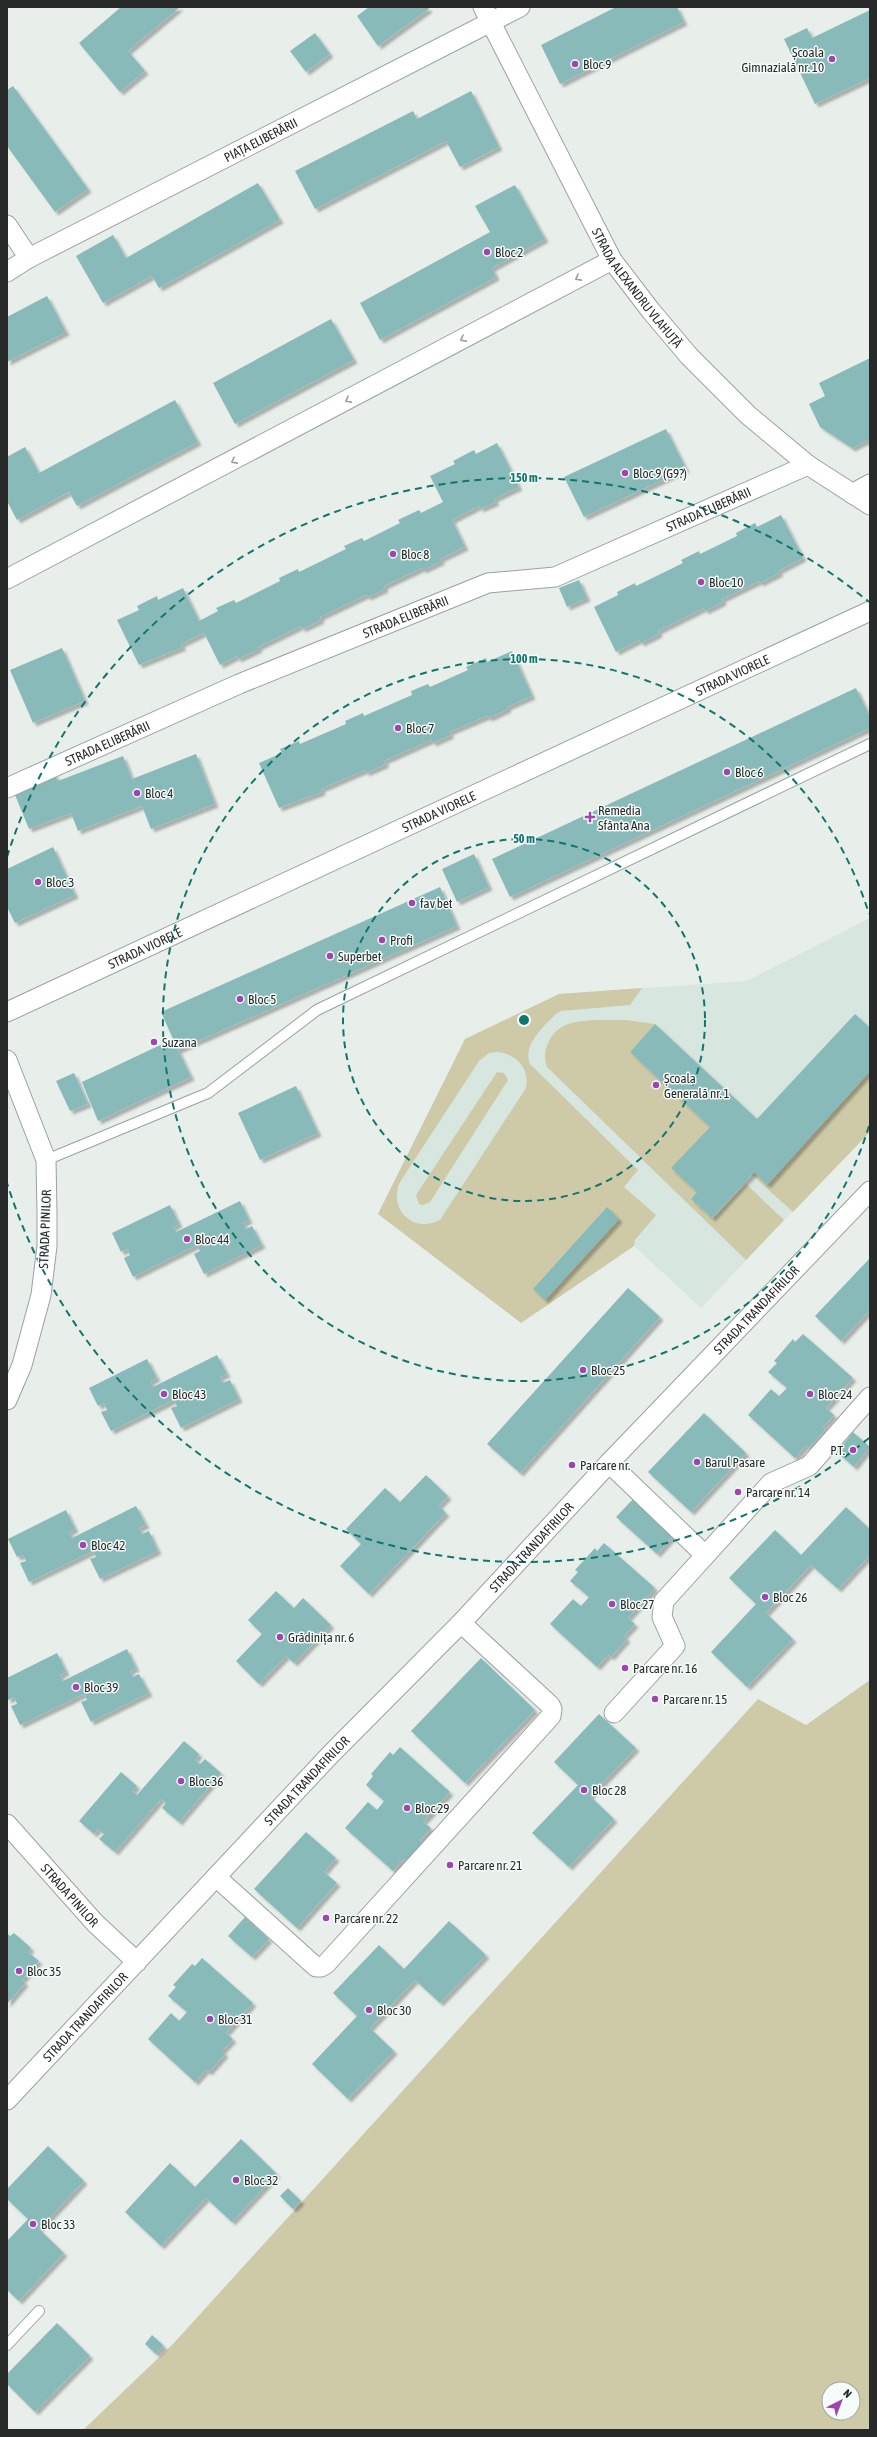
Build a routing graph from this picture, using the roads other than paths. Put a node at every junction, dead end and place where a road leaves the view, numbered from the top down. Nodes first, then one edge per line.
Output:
1 (520, 7) edge
2 (487, 15) edge
3 (7, 225) edge
4 (29, 258) junction
5 (612, 260) junction
6 (7, 272) edge
7 (808, 465) junction
8 (870, 484) edge
9 (852, 494) junction
10 (870, 505) edge
11 (7, 579) edge
12 (870, 611) edge
13 (870, 744) edge
14 (7, 788) edge
15 (7, 1012) edge
16 (7, 1060) edge
17 (46, 1160) junction
18 (870, 1191) edge
19 (870, 1398) edge
20 (7, 1400) edge
21 (609, 1463) junction
22 (705, 1555) junction
23 (460, 1623) junction
24 (614, 1713) dead end
25 (7, 1824) edge
26 (216, 1877) junction
27 (137, 1962) junction
28 (7, 2100) edge
29 (39, 2311) dead end
30 (7, 2345) edge

1 - 2 street, PIAȚA ELIBERĂRII
2 - 4 street, PIAȚA ELIBERĂRII
2 - 5 street, STRADA ALEXANDRU VLAHUȚĂ
3 - 4 street
4 - 6 street, PIAȚA ELIBERĂRII
5 - 7 street, STRADA ALEXANDRU VLAHUȚĂ
5 -> 11 street
7 - 9 street, STRADA ALEXANDRU VLAHUȚĂ
7 - 14 street, STRADA ELIBERĂRII
8 - 9 street
9 - 10 street, STRADA ALEXANDRU VLAHUȚĂ
12 - 15 street, STRADA VIORELE
13 - 17 lane
16 - 17 street, STRADA PINILOR
17 - 20 street, STRADA PINILOR
18 - 21 street, STRADA TRANDAFIRILOR
19 - 22 street
21 - 22 street
21 - 23 street, STRADA TRANDAFIRILOR
22 - 24 street
23 - 26 street, STRADA TRANDAFIRILOR
23 - 26 street
25 - 27 street, STRADA PINILOR
26 - 27 street, STRADA TRANDAFIRILOR
27 - 28 street, STRADA TRANDAFIRILOR
29 - 30 lane

